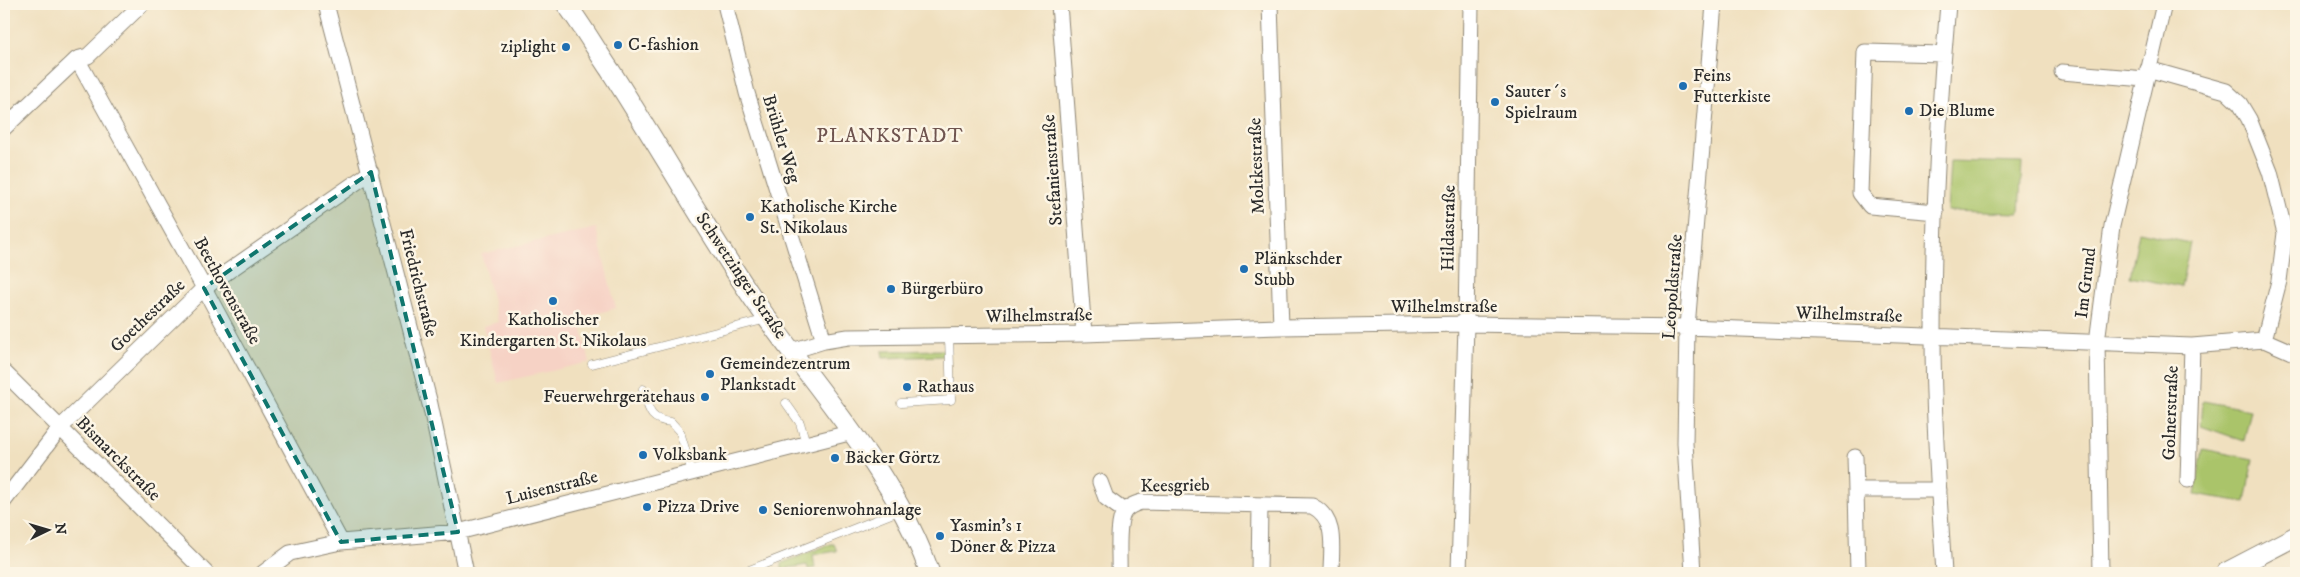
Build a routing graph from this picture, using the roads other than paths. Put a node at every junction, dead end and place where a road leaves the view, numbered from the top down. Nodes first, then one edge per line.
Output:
1 (142, 4) edge
2 (326, 4) edge
3 (725, 4) edge
4 (1060, 4) edge
5 (1270, 4) edge
6 (1471, 4) edge
7 (1714, 4) edge
8 (1948, 4) edge
9 (2164, 4) edge
10 (574, 7) edge
11 (1943, 54) junction
12 (76, 59) junction
13 (2062, 72) dead end
14 (2147, 74) junction
15 (4, 128) edge
16 (371, 172) junction
17 (1936, 212) junction
18 (204, 288) junction
19 (767, 319) junction
20 (1466, 324) junction
21 (1280, 327) junction
22 (1688, 327) junction
23 (1084, 334) junction
24 (949, 336) junction
25 (1933, 337) junction
26 (2264, 340) junction
27 (824, 341) junction
28 (2097, 342) junction
29 (2192, 346) junction
30 (792, 351) junction
31 (2296, 354) edge
32 (592, 364) dead end
33 (4, 372) edge
34 (643, 389) dead end
35 (786, 403) dead end
36 (902, 403) dead end
37 (60, 428) junction
38 (852, 432) junction
39 (806, 443) junction
40 (1855, 457) dead end
41 (692, 472) junction
42 (2188, 480) dead end
43 (1100, 482) dead end
44 (1856, 490) junction
45 (1939, 490) junction
46 (4, 501) edge
47 (1260, 505) junction
48 (901, 510) junction
49 (1124, 511) junction
50 (458, 532) junction
51 (2296, 536) edge
52 (341, 542) junction
53 (206, 573) edge
54 (263, 573) edge
55 (466, 573) edge
56 (742, 573) edge
57 (930, 573) edge
58 (1119, 573) edge
59 (1259, 573) edge
60 (1331, 573) edge
61 (1459, 573) edge
62 (1693, 573) edge
63 (1858, 573) edge
64 (1944, 573) edge
65 (2101, 573) edge
66 (2225, 573) edge

1 - 12 street
2 - 16 street, Friedrichstraße
3 - 27 street, Brühler Weg
4 - 23 street, Stefanienstraße
5 - 21 street, Moltkestraße
6 - 20 street, Hildastraße
7 - 22 street, Leopoldstraße
8 - 11 street
9 - 14 street, Im Grund
10 - 19 street, Schwetzinger Straße
11 - 17 street
11 - 17 street
12 - 15 street
12 - 18 street, Beethovenstraße
13 - 14 street
14 - 26 street
14 - 28 street, Im Grund
16 - 18 street, Goethestraße
16 - 50 street, Friedrichstraße
17 - 25 street
18 - 37 street, Goethestraße
18 - 52 street, Beethovenstraße
19 - 30 street, Schwetzinger Straße
19 - 32 lane
20 - 21 street, Wilhelmstraße
20 - 22 street, Wilhelmstraße
20 - 61 street, Hildastraße
21 - 23 street, Wilhelmstraße
22 - 25 street, Wilhelmstraße
22 - 62 street, Leopoldstraße
23 - 24 street, Wilhelmstraße
24 - 27 street, Wilhelmstraße
24 - 36 lane
25 - 28 street, Wilhelmstraße
25 - 45 street
26 - 29 street, Golnerstraße
26 - 31 street, Golnerstraße
27 - 30 street, Wilhelmstraße
28 - 29 street, Golnerstraße
28 - 65 street, Im Grund
29 - 42 street, Golnerstraße
30 - 38 street, Schwetzinger Straße
33 - 37 street, Bismarckstraße
34 - 41 lane
35 - 39 lane
37 - 46 street, Goethestraße
37 - 53 street, Bismarckstraße
38 - 39 street, Luisenstraße
38 - 48 street, Schwetzinger Straße
39 - 41 street, Luisenstraße
40 - 44 street
41 - 50 street, Luisenstraße
43 - 49 street
44 - 45 street
44 - 63 street
45 - 64 street
47 - 49 street, Keesgrieb
47 - 59 street
47 - 60 street, Keesgrieb
48 - 56 lane
48 - 57 street, Schwetzinger Straße
49 - 58 street, Keesgrieb
50 - 52 street, Luisenstraße
50 - 55 street, Friedrichstraße
51 - 66 street
52 - 54 street, Luisenstraße

